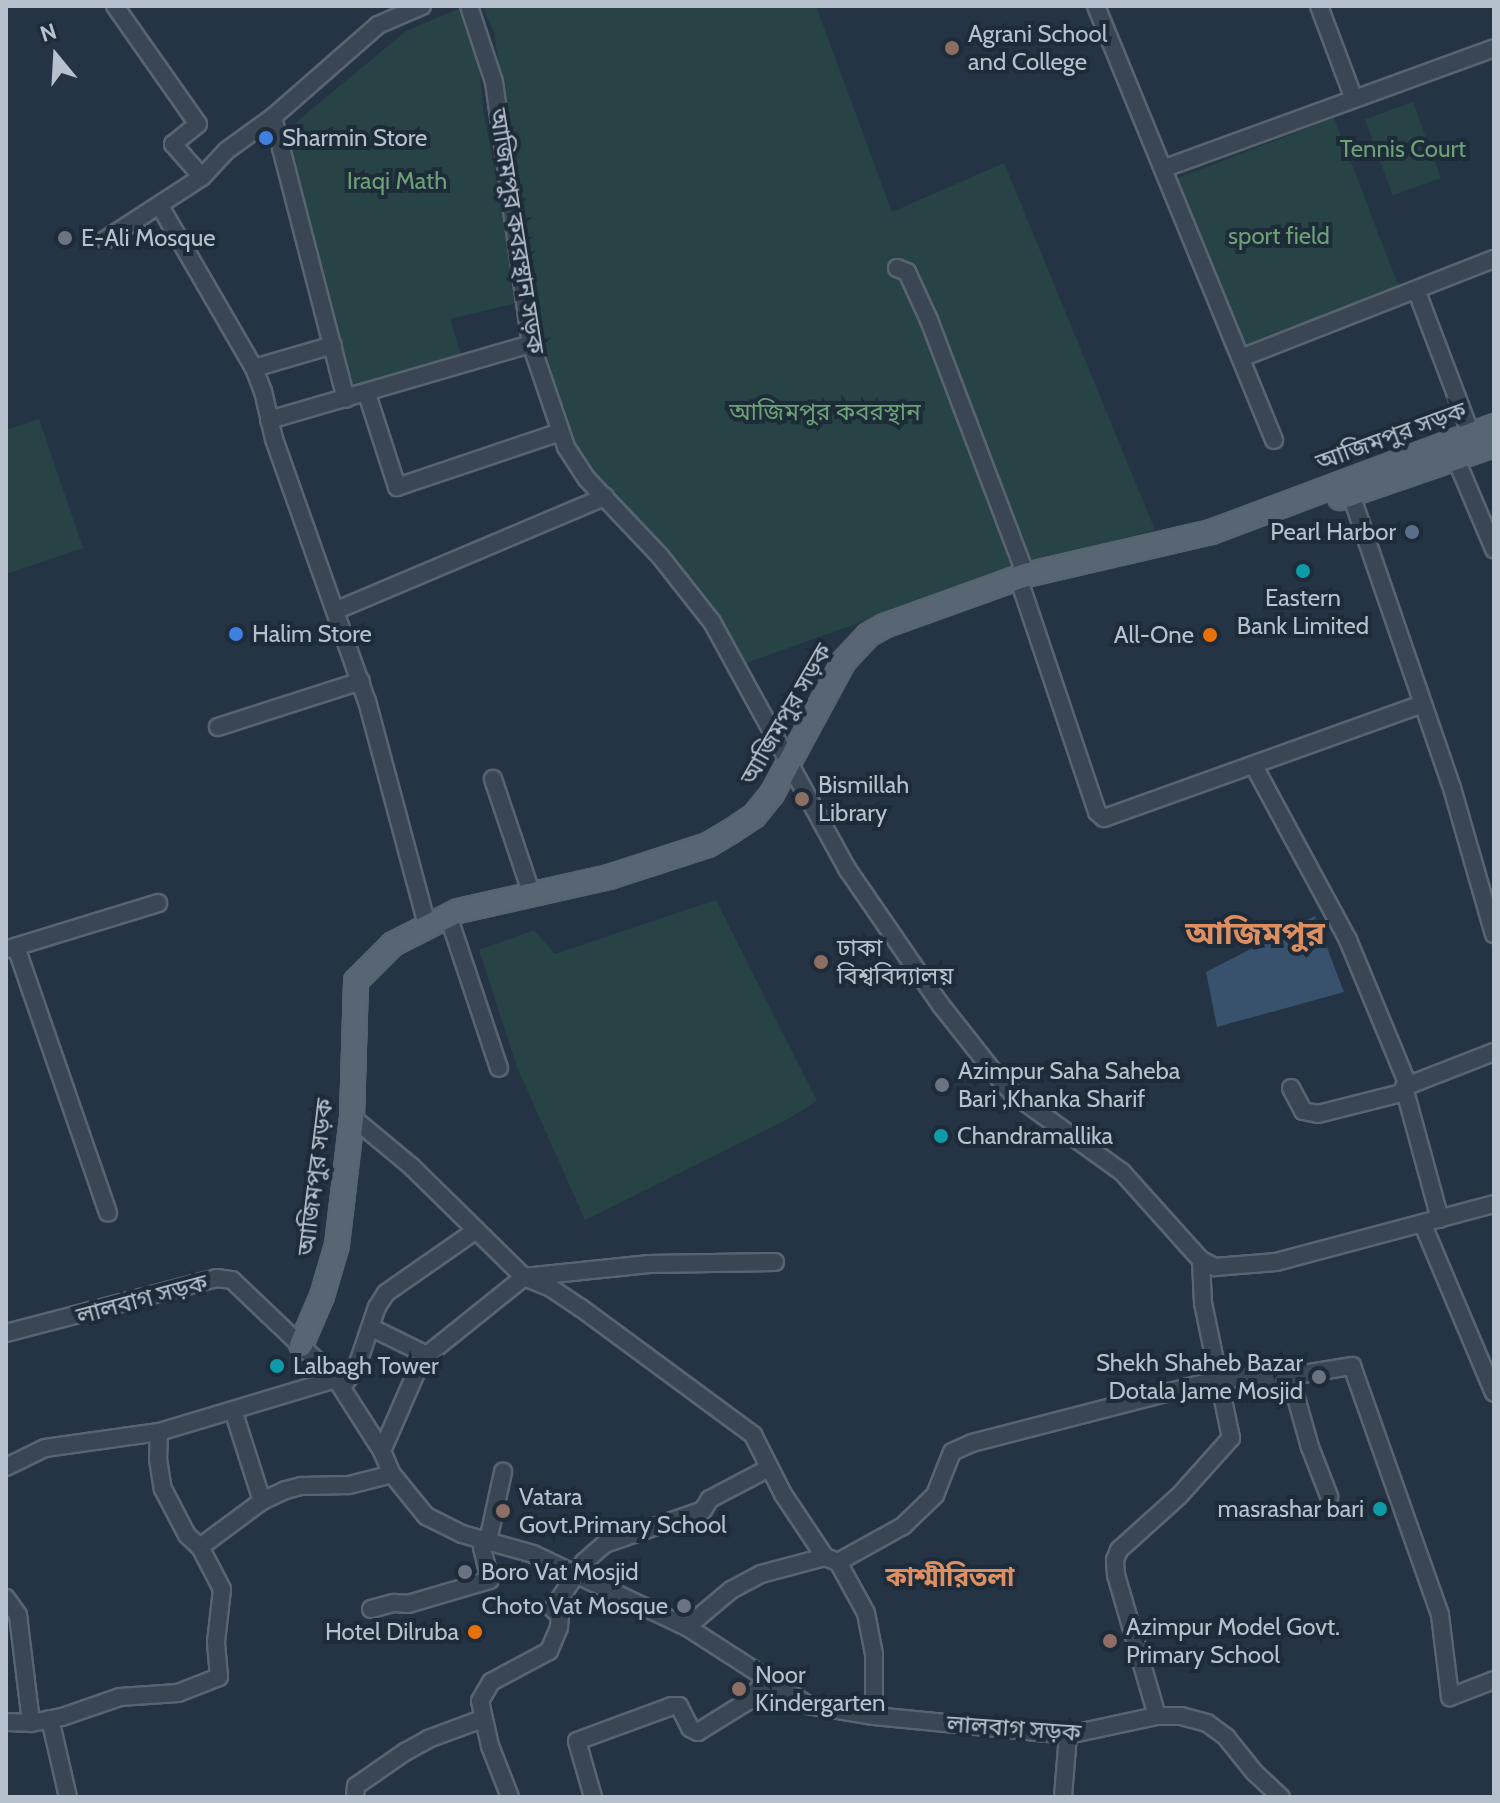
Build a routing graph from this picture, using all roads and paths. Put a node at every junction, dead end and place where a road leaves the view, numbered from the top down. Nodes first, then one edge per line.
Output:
1 (115, 6) edge
2 (422, 6) edge
3 (469, 6) edge
4 (1096, 6) edge
5 (1319, 6) edge
6 (1494, 48) edge
7 (1354, 99) junction
8 (273, 117) junction
9 (1165, 168) junction
10 (202, 177) junction
11 (160, 206) junction
12 (105, 240) dead end
13 (1494, 259) edge
14 (897, 268) dead end
15 (1417, 292) junction
16 (531, 344) junction
17 (333, 345) junction
18 (1241, 358) junction
19 (254, 368) junction
20 (367, 394) junction
21 (346, 399) junction
22 (269, 420) junction
23 (1494, 426) edge
24 (560, 432) junction
25 (1471, 434) junction
26 (1274, 440) dead end
27 (1494, 445) edge
28 (1452, 450) junction
29 (1349, 487) junction
30 (605, 497) junction
31 (1494, 549) edge
32 (1022, 581) junction
33 (337, 610) junction
34 (361, 681) junction
35 (1422, 704) junction
36 (218, 727) dead end
37 (792, 766) junction
38 (1254, 766) junction
39 (493, 779) dead end
40 (532, 895) junction
41 (158, 903) dead end
42 (442, 923) junction
43 (1494, 934) edge
44 (11, 948) edge
45 (1494, 1052) edge
46 (499, 1068) dead end
47 (1291, 1088) dead end
48 (1406, 1089) junction
49 (357, 1121) junction
50 (1494, 1204) edge
51 (108, 1213) dead end
52 (1448, 1218) junction
53 (1423, 1225) junction
54 (475, 1231) junction
55 (1201, 1260) junction
56 (1437, 1260) junction
57 (775, 1262) dead end
58 (524, 1277) junction
59 (372, 1328) junction
60 (6, 1333) edge
61 (306, 1350) junction
62 (427, 1355) junction
63 (1290, 1376) junction
64 (1220, 1379) junction
65 (339, 1383) junction
66 (1493, 1388) edge
67 (233, 1410) junction
68 (159, 1432) junction
69 (382, 1451) junction
70 (7, 1465) edge
71 (769, 1468) junction
72 (503, 1472) dead end
73 (392, 1474) junction
74 (1329, 1496) dead end
75 (262, 1501) junction
76 (488, 1541) junction
77 (200, 1547) junction
78 (832, 1560) junction
79 (575, 1575) junction
80 (6, 1598) edge
81 (371, 1609) dead end
82 (687, 1627) junction
83 (767, 1679) junction
84 (1494, 1680) edge
85 (874, 1716) junction
86 (1157, 1716) junction
87 (50, 1719) junction
88 (482, 1719) junction
89 (6, 1722) edge
90 (31, 1723) junction
91 (1068, 1735) junction
92 (68, 1797) edge
93 (355, 1797) edge
94 (510, 1797) edge
95 (593, 1797) edge
96 (1063, 1797) edge
97 (1281, 1797) edge

1 - 10 street
2 - 8 street
3 - 16 street, আজিমপুর কবরস্থান সড়ক
4 - 9 street
5 - 7 street
6 - 7 street
7 - 9 street
8 - 10 street
8 - 17 street
9 - 18 street
10 - 11 street
11 - 12 street
11 - 19 street
13 - 15 street
14 - 32 street
15 - 18 street
15 - 25 street
16 - 20 street
16 - 24 street, আজিমপুর কবরস্থান সড়ক
17 - 19 street
17 - 21 street
18 - 26 street
19 - 22 street
20 - 21 street
20 - 24 street
21 - 22 street
22 - 33 street
23 - 25 main road, আজিমপুর সড়ক
24 - 30 street, আজিমপুর কবরস্থান সড়ক
25 - 28 main road, আজিমপুর সড়ক
27 - 28 main road, আজিমপুর সড়ক
28 - 29 main road, আজিমপুর সড়ক
28 - 31 street
29 - 32 main road, আজিমপুর সড়ক
29 - 35 street
30 - 33 street
30 - 37 street, আজিমপুর কবরস্থান সড়ক
32 - 37 main road, আজিমপুর সড়ক
32 - 38 street
33 - 34 street
34 - 36 street
34 - 42 street
35 - 38 street
35 - 43 street
37 - 40 main road, আজিমপুর সড়ক
37 - 42 main road, আজিমপুর সড়ক
37 - 55 street, আজিমপুর কবরস্থান সড়ক
38 - 48 street
39 - 40 street
40 - 42 main road, আজিমপুর সড়ক
41 - 44 street
42 - 46 street
42 - 49 main road, আজিমপুর সড়ক
44 - 51 street
45 - 48 street
47 - 48 street
48 - 52 street
49 - 54 street
49 - 61 main road, আজিমপুর সড়ক
50 - 52 street
52 - 53 street
52 - 56 street
53 - 55 street
53 - 56 street
54 - 58 street
54 - 59 street
55 - 64 street
56 - 66 street
57 - 58 street
58 - 62 street
58 - 71 street
59 - 62 street
59 - 65 street
60 - 61 street, লালবাগ সড়ক
61 - 65 street, লালবাগ সড়ক
62 - 69 street
63 - 64 street
63 - 74 street
63 - 84 street
64 - 78 street
64 - 86 street
65 - 67 street
65 - 69 street, লালবাগ সড়ক
67 - 68 street
67 - 75 street
68 - 70 street
68 - 77 street
69 - 73 street, লালবাগ সড়ক
71 - 78 street
71 - 79 street
72 - 76 street
73 - 75 street
73 - 76 street, লালবাগ সড়ক
75 - 77 street
76 - 79 street, লালবাগ সড়ক
76 - 81 street
77 - 87 street
78 - 82 street
78 - 85 street
79 - 82 street, লালবাগ সড়ক
79 - 88 street
80 - 90 street
82 - 83 street, লালবাগ সড়ক
83 - 85 street, লালবাগ সড়ক
83 - 95 street
85 - 91 street, লালবাগ সড়ক
86 - 91 street, লালবাগ সড়ক
86 - 97 street, লালবাগ সড়ক
87 - 90 street
87 - 92 street
88 - 93 street
88 - 94 street
89 - 90 street
91 - 96 street

